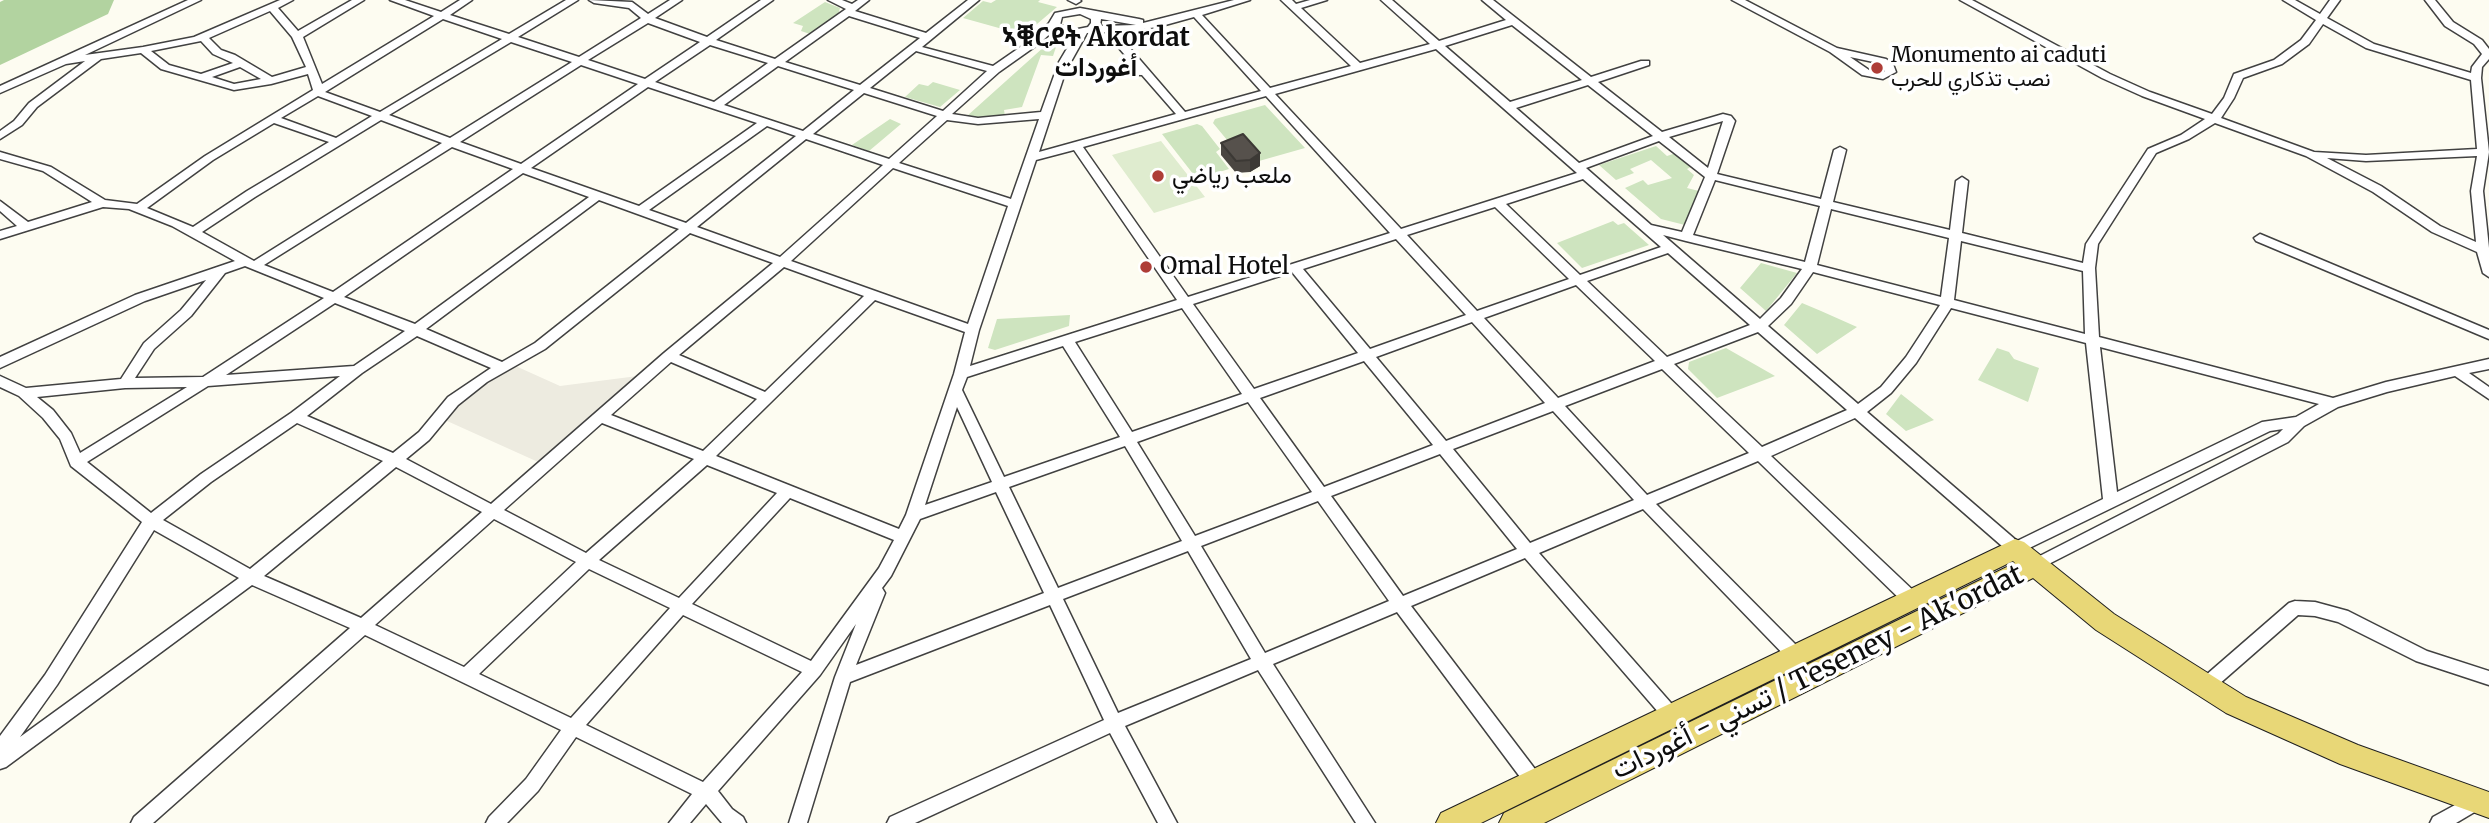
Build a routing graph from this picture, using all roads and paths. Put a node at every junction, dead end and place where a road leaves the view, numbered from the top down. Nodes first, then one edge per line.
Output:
1 (196, 0) edge
2 (288, 0) edge
3 (359, 0) edge
4 (395, 0) edge
5 (467, 0) edge
6 (573, 0) edge
7 (594, 0) edge
8 (677, 0) edge
9 (768, 0) edge
10 (833, 0) edge
11 (864, 0) edge
12 (974, 0) edge
13 (1076, 0) edge
14 (1245, 0) edge
15 (1322, 0) edge
16 (1386, 0) edge
17 (1487, 0) edge
18 (1737, 0) edge
19 (1965, 0) edge
20 (2288, 0) edge
21 (2335, 0) edge
22 (2430, 0) edge
23 (1290, 4) edge
24 (272, 8) junction
25 (850, 10) junction
26 (1067, 12) junction
27 (444, 14) junction
28 (1091, 14) junction
29 (1196, 15) junction
30 (2322, 17) junction
31 (648, 19) junction
32 (1514, 20) junction
33 (1054, 24) junction
34 (1158, 24) junction
35 (1110, 30) junction
36 (1086, 31) junction
37 (1065, 32) junction
38 (298, 36) junction
39 (203, 37) junction
40 (929, 37) junction
41 (511, 38) junction
42 (708, 41) junction
43 (1035, 41) junction
44 (1438, 45) junction
45 (915, 48) junction
46 (143, 50) junction
47 (1834, 50) junction
48 (99, 56) junction
49 (582, 60) junction
50 (62, 61) junction
51 (779, 62) junction
52 (242, 63) junction
53 (1645, 63) dead end
54 (1062, 66) junction
55 (1358, 67) junction
56 (312, 69) junction
57 (995, 70) junction
58 (1145, 72) junction
59 (202, 77) junction
60 (2476, 78) junction
61 (1589, 80) junction
62 (271, 81) junction
63 (648, 82) junction
64 (865, 89) junction
65 (0, 90) edge
66 (1268, 92) junction
67 (319, 93) junction
68 (717, 105) junction
69 (1510, 106) junction
70 (945, 114) junction
71 (1046, 115) junction
72 (1183, 116) junction
73 (381, 117) junction
74 (2216, 117) junction
75 (275, 120) junction
76 (766, 122) junction
77 (0, 136) edge
78 (807, 136) junction
79 (1662, 136) junction
80 (452, 141) junction
81 (338, 142) junction
82 (1077, 146) junction
83 (1840, 150) dead end
84 (2483, 152) junction
85 (2310, 154) junction
86 (0, 155) edge
87 (1031, 158) junction
88 (890, 164) junction
89 (520, 168) junction
90 (1582, 170) junction
91 (1712, 176) junction
92 (1962, 181) dead end
93 (597, 196) junction
94 (1497, 202) junction
95 (103, 203) junction
96 (1829, 203) junction
97 (0, 205) edge
98 (1016, 205) junction
99 (138, 209) junction
100 (640, 211) junction
101 (25, 226) junction
102 (1648, 228) junction
103 (688, 229) junction
104 (193, 233) junction
105 (1396, 233) junction
106 (0, 235) edge
107 (1956, 236) junction
108 (1686, 237) junction
109 (2260, 238) dead end
110 (1670, 247) junction
111 (2486, 252) edge
112 (781, 263) junction
113 (249, 264) junction
114 (1295, 267) junction
115 (1810, 267) junction
116 (2089, 268) junction
117 (220, 271) junction
118 (2489, 273) edge
119 (1575, 279) junction
120 (872, 296) junction
121 (333, 298) junction
122 (1185, 303) junction
123 (1947, 304) junction
124 (1473, 315) junction
125 (1760, 326) junction
126 (416, 330) junction
127 (972, 330) junction
128 (2489, 335) edge
129 (2092, 339) junction
130 (1067, 341) junction
131 (1366, 354) junction
132 (669, 356) junction
133 (1663, 361) junction
134 (0, 363) edge
135 (2489, 364) edge
136 (502, 367) junction
137 (356, 370) junction
138 (2458, 372) junction
139 (1, 382) edge
140 (958, 382) junction
141 (125, 383) junction
142 (204, 383) junction
143 (23, 393) junction
144 (1250, 394) junction
145 (2489, 394) edge
146 (767, 398) junction
147 (1554, 403) junction
148 (2333, 403) junction
149 (1857, 411) junction
150 (602, 416) junction
151 (296, 417) junction
152 (2299, 422) junction
153 (1128, 438) junction
154 (1442, 446) junction
155 (1758, 455) junction
156 (706, 457) junction
157 (395, 460) junction
158 (76, 463) junction
159 (998, 484) junction
160 (788, 490) junction
161 (1321, 493) junction
162 (1645, 502) junction
163 (2111, 502) junction
164 (493, 510) junction
165 (914, 515) junction
166 (151, 521) junction
167 (903, 537) junction
168 (1190, 543) junction
169 (1528, 551) junction
170 (2024, 557) junction
171 (587, 561) junction
172 (885, 572) junction
173 (251, 577) junction
174 (1052, 596) junction
175 (1911, 599) junction
176 (1400, 604) junction
177 (682, 605) junction
178 (362, 626) junction
179 (1796, 656) junction
180 (1262, 662) junction
181 (814, 670) junction
182 (466, 676) junction
183 (843, 677) junction
184 (2489, 678) edge
185 (2204, 687) junction
186 (1672, 716) junction
187 (1114, 723) junction
188 (573, 728) junction
189 (0, 750) edge
190 (0, 761) edge
191 (1535, 783) junction
192 (707, 792) junction
193 (2483, 803) edge
194 (140, 823) edge
195 (495, 823) edge
196 (678, 823) edge
197 (737, 823) edge
198 (798, 823) edge
199 (896, 823) edge
200 (1168, 823) edge
201 (1366, 823) edge
202 (1451, 823) edge
203 (1514, 823) edge
204 (2439, 823) edge

1 - 50 street
2 - 24 street
3 - 38 street
4 - 27 street
5 - 27 street
6 - 41 street
7 - 31 street
8 - 31 street
9 - 42 street
10 - 25 street
11 - 25 street
12 - 40 street
13 - 26 street
14 - 29 street
15 - 23 street
16 - 44 street
17 - 32 street
18 - 47 street
19 - 74 street
20 - 30 street
21 - 30 street
22 - 60 street
23 - 55 street
24 - 38 street
24 - 39 street
25 - 40 street
25 - 51 street
26 - 28 street
26 - 33 street
27 - 41 street
27 - 67 street
28 - 34 street
28 - 36 street
29 - 34 street
29 - 66 street
30 - 60 street
30 - 74 street
31 - 42 street
31 - 49 street
32 - 44 street
32 - 61 street
33 - 37 street
33 - 43 street
34 - 35 street
35 - 36 street
35 - 58 street
36 - 37 street
36 - 54 street
37 - 43 street
37 - 54 street
38 - 56 street
39 - 46 street
39 - 52 street
40 - 45 street
41 - 49 street
41 - 73 street
42 - 51 street
42 - 63 street
43 - 57 street
44 - 55 street
44 - 69 street
45 - 57 street
45 - 64 street
46 - 48 street
46 - 59 street
47 - 47 street
48 - 50 street
48 - 77 street
49 - 63 street
49 - 80 street
50 - 65 street
51 - 64 street
51 - 68 street
52 - 59 street
52 - 62 street
53 - 61 street
54 - 58 street
54 - 71 street
55 - 66 street
56 - 62 street
56 - 67 street
57 - 70 street
58 - 72 street
59 - 62 street
60 - 84 street
61 - 69 street
61 - 79 street
63 - 68 street
63 - 89 street
64 - 70 street
64 - 78 street
66 - 72 street
66 - 105 street
67 - 73 street
67 - 75 street
68 - 76 street
69 - 90 street
70 - 71 street
70 - 88 street
71 - 87 street
72 - 82 street
73 - 80 street
73 - 81 street
74 - 85 street
74 - 116 street
75 - 81 street
75 - 99 street
76 - 78 street
76 - 100 street
78 - 88 street
78 - 103 street
79 - 90 street
79 - 91 street
79 - 91 street
80 - 89 street
80 - 113 street
81 - 104 street
82 - 87 street
82 - 122 street
83 - 96 street
84 - 85 street
84 - 111 street
85 - 111 street
86 - 95 street
87 - 98 street
88 - 98 street
88 - 112 street
89 - 93 street
89 - 121 street
90 - 94 street
90 - 102 street
91 - 96 street
91 - 108 street
92 - 107 street
93 - 100 street
93 - 126 street
94 - 105 street
94 - 119 street
95 - 99 street
95 - 101 street
96 - 107 street
96 - 115 street
97 - 101 street
98 - 127 street
99 - 104 street
100 - 103 street
101 - 106 street
102 - 108 street
102 - 110 street
103 - 112 street
103 - 136 street
104 - 113 street
105 - 114 street
105 - 124 street
107 - 116 street
107 - 123 street
108 - 115 street
109 - 128 street
110 - 119 street
110 - 125 street
111 - 118 street
112 - 120 street
112 - 132 street
113 - 117 street
113 - 121 street
114 - 122 street
114 - 131 street
115 - 123 street
115 - 125 street
116 - 129 street
117 - 134 street
117 - 141 street
119 - 124 street
119 - 133 street
120 - 127 street
120 - 146 street
121 - 126 street
121 - 142 street
122 - 130 street
122 - 144 street
123 - 129 street
123 - 149 street
124 - 131 street
124 - 147 street
125 - 133 street
125 - 149 street
126 - 136 street
126 - 137 street
127 - 140 street
129 - 148 street
129 - 163 street
130 - 140 street
130 - 153 street
131 - 144 street
131 - 154 street
132 - 146 street
132 - 150 street
133 - 147 street
133 - 155 street
135 - 138 street
136 - 157 street
137 - 142 street
137 - 151 street
138 - 145 street
138 - 148 street
139 - 143 street
140 - 159 street
140 - 165 street
141 - 142 street
141 - 143 street
142 - 158 street
143 - 158 street
144 - 153 street
144 - 161 street
146 - 156 street
147 - 154 street
147 - 162 street
148 - 152 street
149 - 155 street
149 - 170 street
150 - 156 street
150 - 164 street
151 - 157 street
151 - 166 street
152 - 163 street
152 - 170 street
153 - 159 street
153 - 168 street
154 - 161 street
154 - 169 street
155 - 162 street
155 - 175 street
156 - 160 street
156 - 171 street
157 - 164 street
157 - 173 street
158 - 166 street
159 - 165 street
159 - 174 street
160 - 167 street
160 - 177 street
161 - 168 street
161 - 176 street
162 - 169 street
162 - 179 street
163 - 170 street
164 - 171 street
164 - 178 street
165 - 167 street
166 - 173 street
166 - 189 street
167 - 172 street
168 - 174 street
168 - 180 street
169 - 176 street
169 - 186 street
170 - 175 main road
170 - 185 main road, تسني - أغوردات / Teseney - Ak'ordat
170 - 203 main road, تسني - أغوردات / Teseney - Ak'ordat
171 - 177 street
171 - 182 street
172 - 181 street
172 - 183 street
173 - 178 street
173 - 190 street
174 - 183 street
174 - 187 street
175 - 179 main road
176 - 180 street
176 - 191 street
177 - 181 street
177 - 188 street
178 - 182 street
178 - 194 street
179 - 186 main road
180 - 187 street
180 - 201 street
181 - 192 street
182 - 188 street
183 - 198 street
184 - 185 street
185 - 193 main road, تسني - أغوردات / Teseney - Ak'ordat
186 - 191 main road
187 - 199 street
187 - 200 street
188 - 192 street
188 - 195 street
191 - 202 main road
192 - 196 street
192 - 197 street
193 - 204 street

